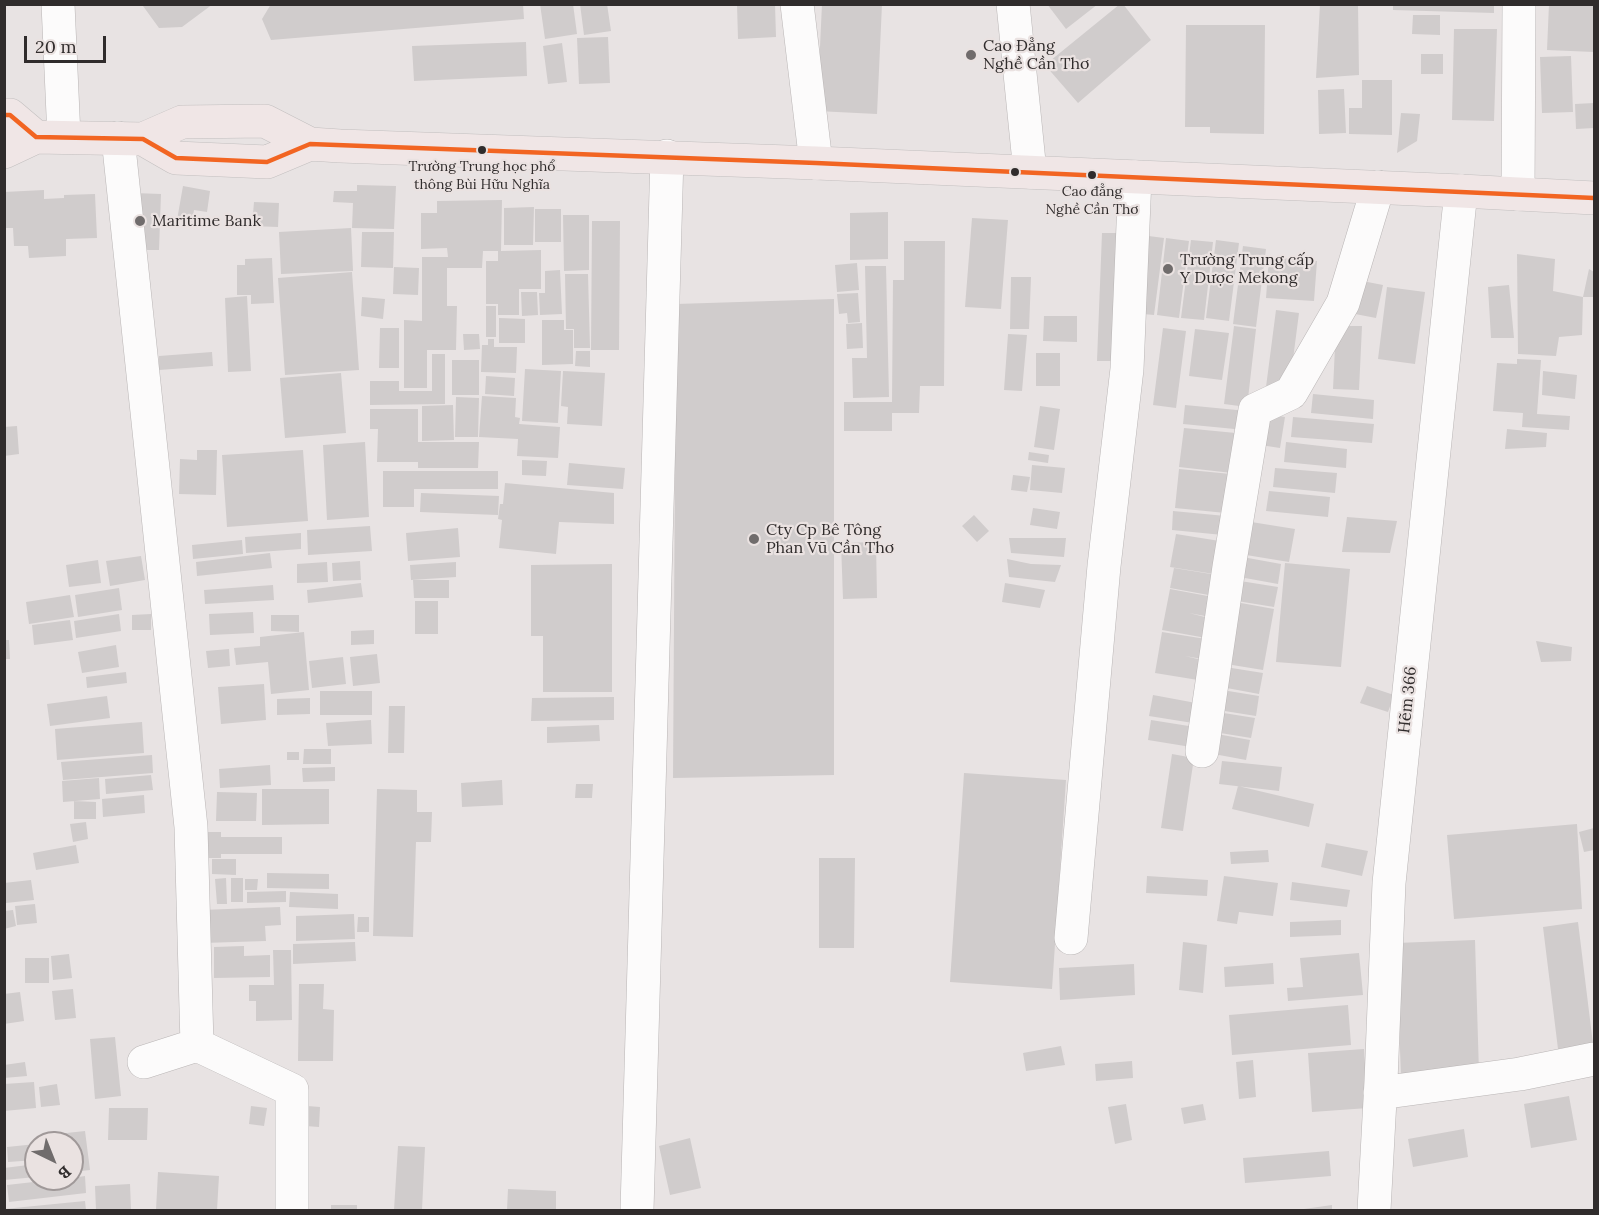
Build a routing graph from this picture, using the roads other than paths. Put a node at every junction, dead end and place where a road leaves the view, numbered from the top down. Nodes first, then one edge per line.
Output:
1 (57, 4) edge
2 (797, 4) edge
3 (1013, 4) edge
4 (1519, 4) edge
5 (4, 115) edge
6 (50, 137) junction
7 (130, 139) junction
8 (4, 152) edge
9 (667, 156) junction
10 (816, 163) junction
11 (1030, 172) junction
12 (1135, 177) junction
13 (1378, 187) junction
14 (1461, 191) junction
15 (1518, 194) junction
16 (1594, 198) edge
17 (1202, 751) dead end
18 (1071, 938) dead end
19 (197, 1045) junction
20 (1594, 1059) edge
21 (144, 1062) dead end
22 (1380, 1093) junction
23 (292, 1210) edge
24 (637, 1210) edge
25 (1374, 1210) edge

1 - 6 street
2 - 10 street
3 - 11 street
4 - 15 street
5 - 6 highway
6 - 7 highway
6 - 8 highway
7 - 9 highway
7 - 19 street
9 - 10 highway
9 - 24 street
10 - 11 highway
11 - 12 highway
12 - 13 highway
12 - 18 street
13 - 14 highway
13 - 17 street
14 - 15 highway
14 - 22 street, Hẽm 366
15 - 16 highway
19 - 21 street
19 - 23 street
20 - 22 street
22 - 25 street, Hẽm 366

